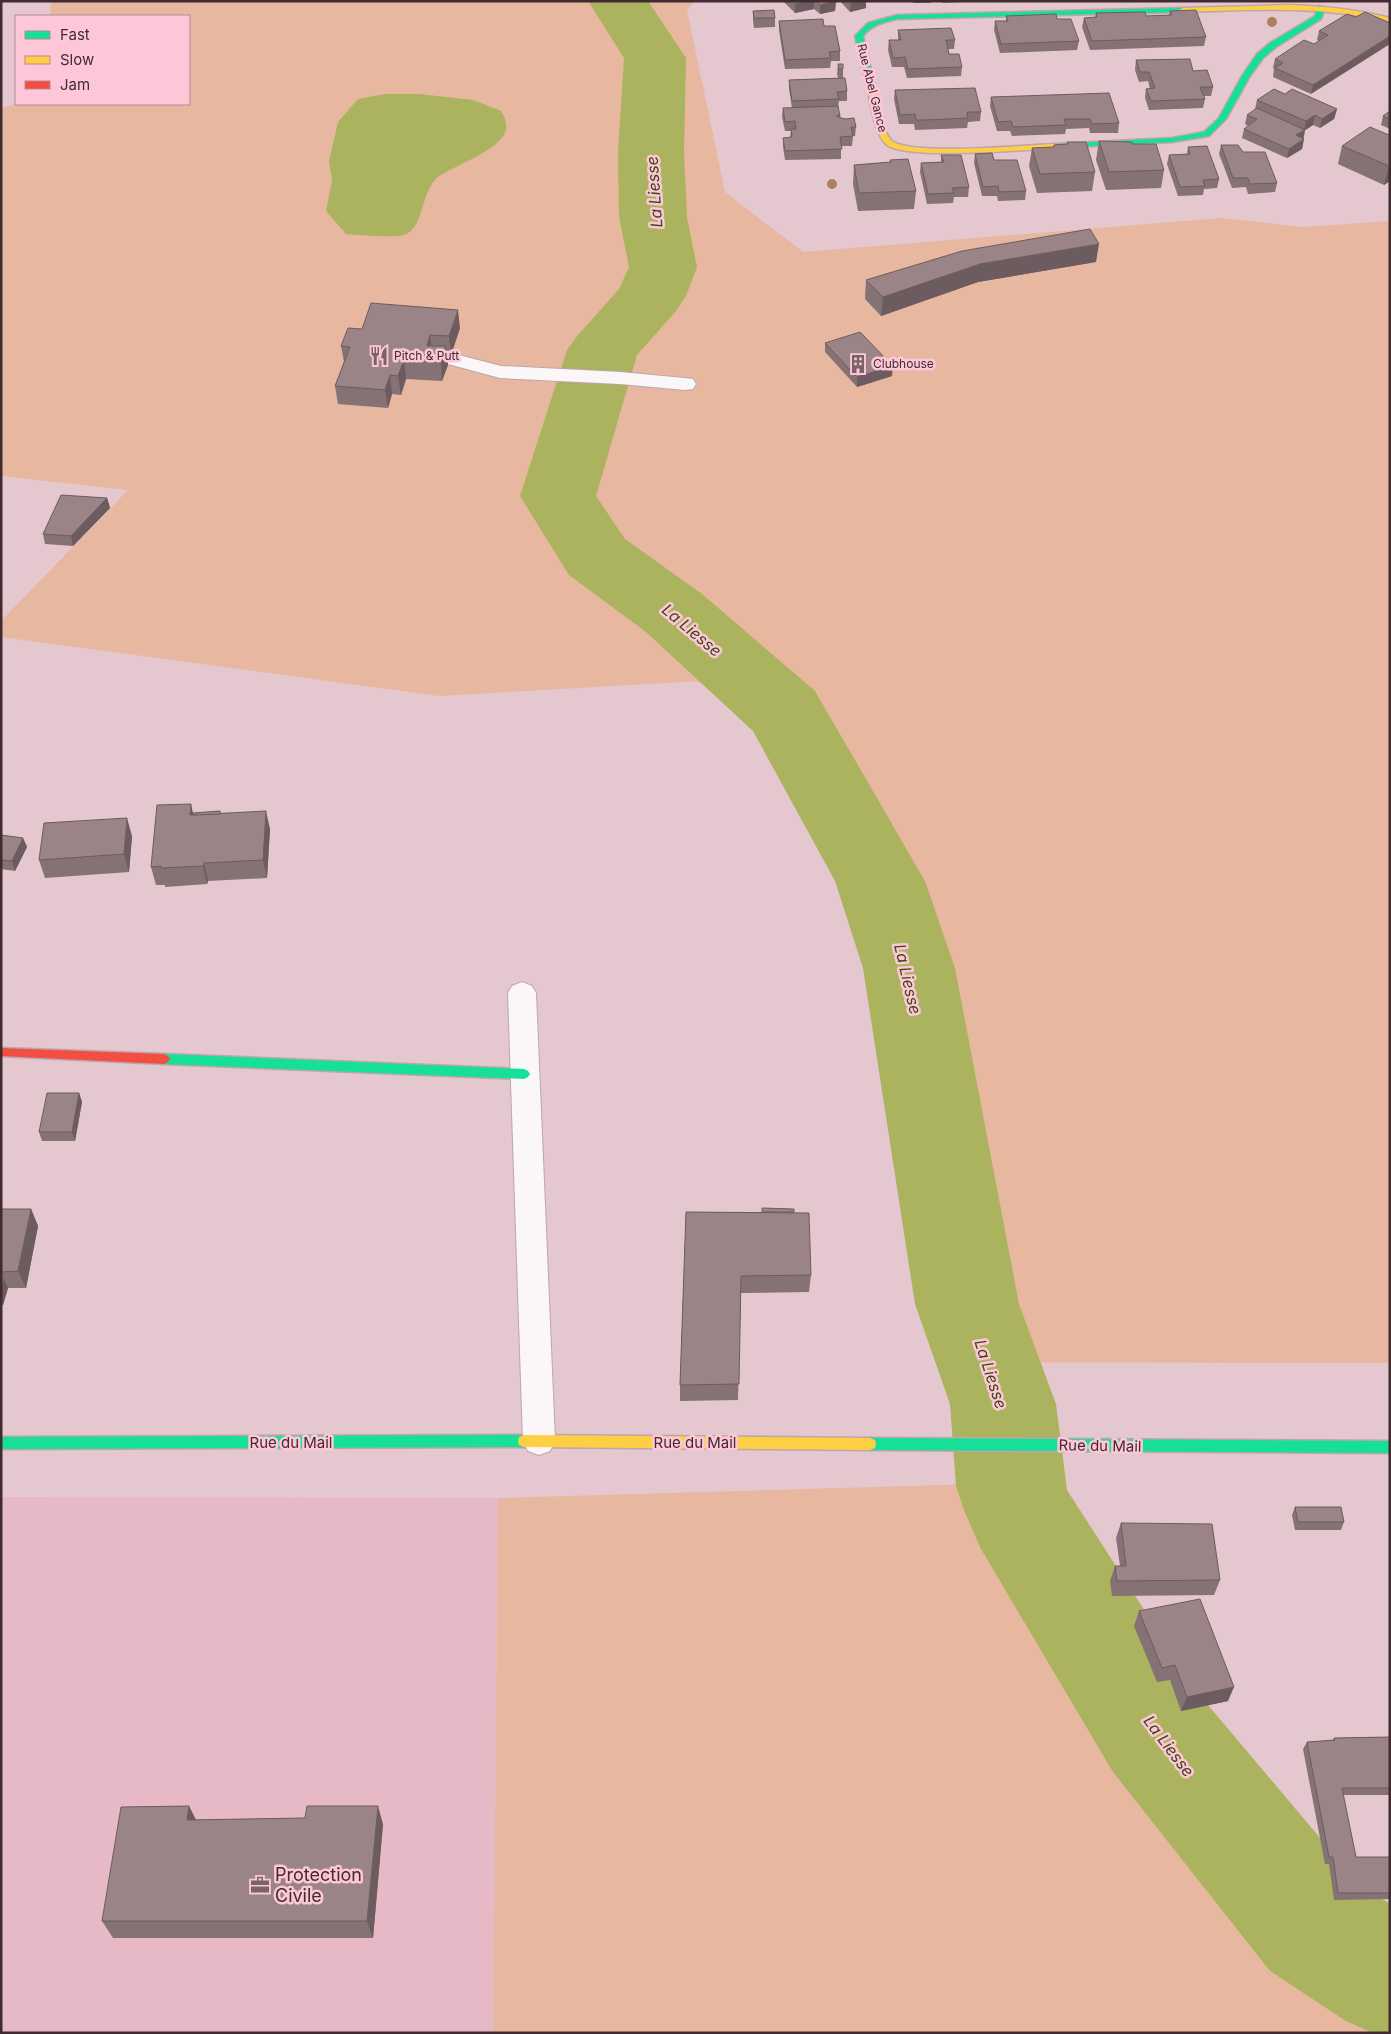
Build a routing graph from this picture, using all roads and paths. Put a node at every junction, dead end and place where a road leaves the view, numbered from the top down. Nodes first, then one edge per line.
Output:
1 (1321, 8) junction
2 (1390, 20) edge
3 (455, 360) dead end
4 (685, 384) dead end
5 (522, 993) dead end
6 (1, 1052) edge
7 (524, 1074) junction
8 (539, 1441) junction
9 (1, 1443) edge
10 (1390, 1447) edge

1 - 1 street, Rue Abel Gance
1 - 2 street, Rue Abel Gance
3 - 4 street
5 - 7 street
6 - 7 street
7 - 8 street
8 - 9 street, Rue du Mail
8 - 10 street, Rue du Mail

